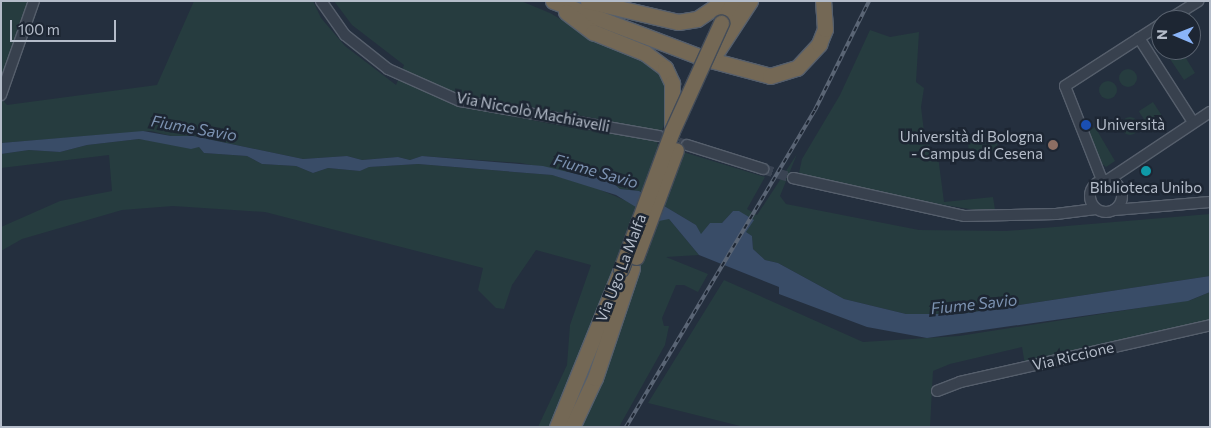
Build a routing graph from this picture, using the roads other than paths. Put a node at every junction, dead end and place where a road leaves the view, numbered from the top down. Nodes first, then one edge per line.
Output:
1 (34, 1) edge
2 (321, 1) edge
3 (547, 1) edge
4 (553, 1) edge
5 (588, 1) edge
6 (724, 1) edge
7 (734, 1) edge
8 (743, 1) edge
9 (750, 1) edge
10 (823, 1) edge
11 (1199, 1) edge
12 (1184, 10) edge
13 (1151, 30) edge
14 (1139, 38) junction
15 (718, 50) junction
16 (1, 95) edge
17 (1210, 112) edge
18 (1193, 122) junction
19 (665, 134) junction
20 (686, 146) tunnel mouth
21 (1094, 164) junction
22 (1126, 164) junction
23 (763, 169) tunnel mouth
24 (793, 178) tunnel mouth
25 (1105, 180) junction
26 (1118, 185) junction
27 (1093, 186) junction
28 (1089, 196) junction
29 (1122, 199) junction
30 (1210, 202) edge
31 (1096, 209) junction
32 (1142, 209) junction
33 (1114, 210) junction
34 (1068, 213) junction
35 (626, 269) junction
36 (1210, 325) edge
37 (936, 391) dead end
38 (557, 427) edge
39 (572, 427) edge

1 - 16 street
2 - 19 street, Via Niccolò Machiavelli
3 - 19 highway, bridge
4 - 10 highway
5 - 6 highway
7 - 19 highway, Via Ugo La Malfa, bridge
8 - 15 highway, Via Ugo La Malfa
9 - 15 highway
11 - 12 street
13 - 14 street
14 - 18 street
14 - 21 street
15 - 35 highway, Via Ugo La Malfa, bridge
17 - 18 street
18 - 22 street
19 - 35 highway, Via Ugo La Malfa, bridge
20 - 23 street
21 - 25 street
21 - 27 street
22 - 25 street
22 - 26 street
24 - 34 street
25 - 26 street
25 - 27 street
26 - 29 street
27 - 28 street
28 - 31 street
28 - 34 street
29 - 32 street
29 - 33 street
30 - 32 street
31 - 33 street
31 - 34 street
32 - 33 street
35 - 38 highway, Via Ugo La Malfa
35 - 39 highway, Via Ugo La Malfa
36 - 37 street, Via Riccione

